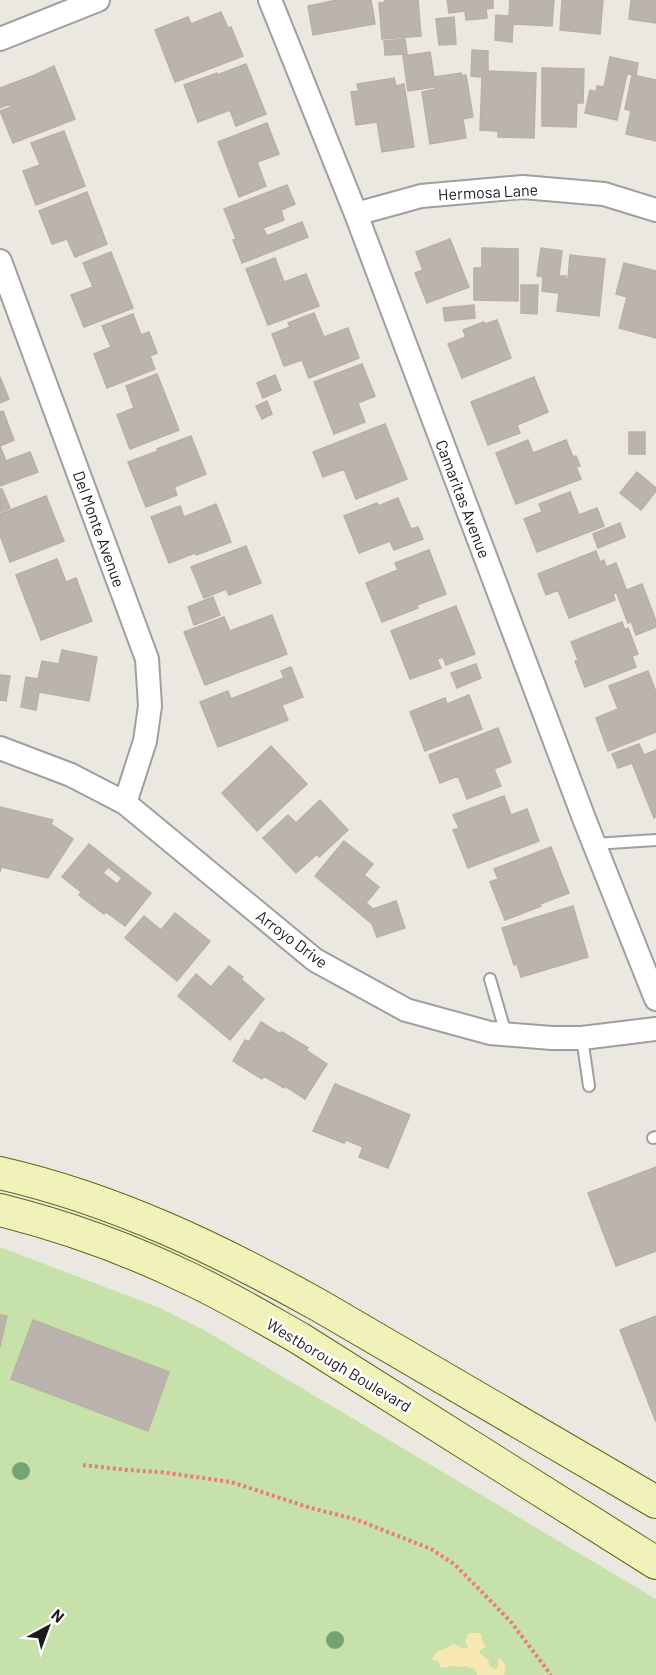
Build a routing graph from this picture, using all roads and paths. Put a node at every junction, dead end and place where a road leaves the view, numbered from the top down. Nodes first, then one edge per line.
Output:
1 (98, 0) edge
2 (270, 0) edge
3 (0, 39) edge
4 (656, 210) edge
5 (356, 213) junction
6 (0, 261) edge
7 (0, 748) edge
8 (125, 804) junction
9 (656, 840) edge
10 (594, 844) junction
11 (489, 979) dead end
12 (656, 999) edge
13 (656, 1029) edge
14 (506, 1034) junction
15 (582, 1038) junction
16 (588, 1086) dead end
17 (0, 1173) edge
18 (0, 1210) edge
19 (83, 1465) dead end
20 (656, 1502) edge
21 (656, 1563) edge
22 (551, 1675) edge

1 - 3 street
2 - 5 street, Camaritas Avenue
4 - 5 street, Hermosa Lane
5 - 10 street, Camaritas Avenue
6 - 8 street, Del Monte Avenue
7 - 8 street, Arroyo Drive
8 - 14 street, Arroyo Drive
9 - 10 lane
10 - 12 street, Camaritas Avenue
11 - 14 lane
13 - 15 street, Arroyo Drive
14 - 15 street, Arroyo Drive
15 - 16 lane
17 - 20 main road
18 - 21 main road, Westborough Boulevard
19 - 22 path

